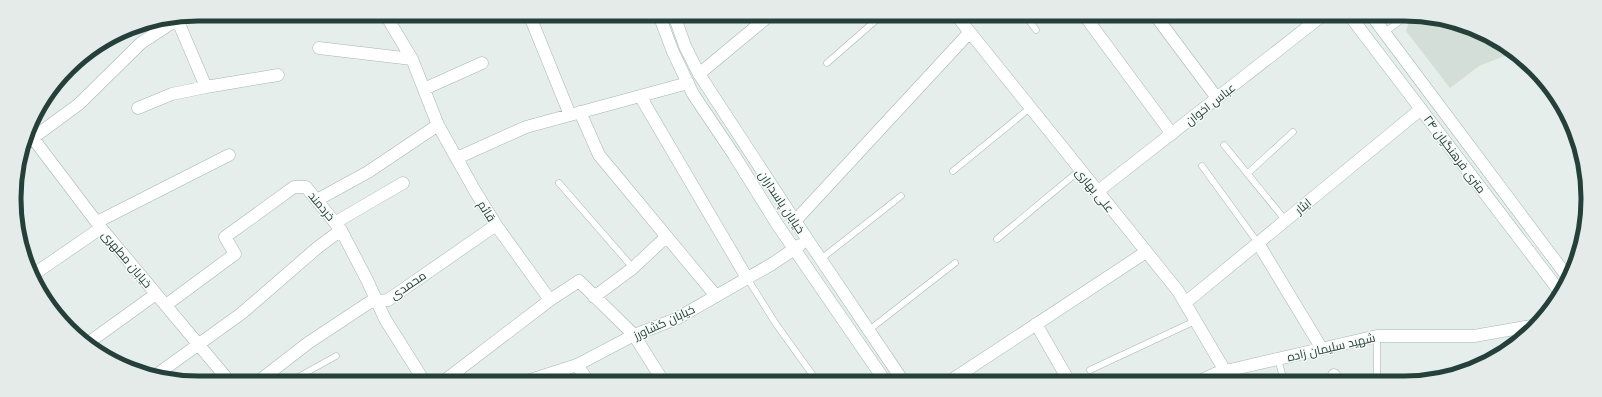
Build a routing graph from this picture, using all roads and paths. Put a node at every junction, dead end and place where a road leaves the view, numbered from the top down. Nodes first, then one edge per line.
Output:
1 (389, 21) edge
2 (532, 21) edge
3 (661, 21) edge
4 (676, 21) edge
5 (763, 21) edge
6 (875, 21) edge
7 (960, 21) edge
8 (1029, 21) edge
9 (1088, 21) edge
10 (1159, 21) edge
11 (1317, 21) edge
12 (1354, 21) edge
13 (1376, 21) edge
14 (1399, 21) edge
15 (180, 22) edge
16 (157, 26) edge
17 (1036, 30) dead end
18 (1385, 32) junction
19 (969, 33) junction
20 (319, 48) dead end
21 (412, 59) junction
22 (482, 63) dead end
23 (827, 63) dead end
24 (699, 74) junction
25 (278, 75) dead end
26 (688, 83) junction
27 (206, 87) junction
28 (424, 89) junction
29 (640, 96) junction
30 (1217, 98) junction
31 (138, 108) dead end
32 (1030, 108) junction
33 (1421, 109) junction
34 (575, 114) junction
35 (438, 125) junction
36 (1294, 132) dead end
37 (1172, 134) junction
38 (33, 135) edge
39 (31, 140) edge
40 (1224, 145) dead end
41 (229, 155) dead end
42 (457, 158) junction
43 (1202, 166) dead end
44 (954, 170) dead end
45 (1080, 170) junction
46 (1248, 173) junction
47 (403, 183) dead end
48 (559, 183) dead end
49 (1097, 192) junction
50 (901, 196) dead end
51 (317, 200) junction
52 (795, 221) junction
53 (1286, 221) junction
54 (99, 225) junction
55 (496, 225) junction
56 (339, 226) junction
57 (666, 237) junction
58 (997, 239) dead end
59 (808, 240) junction
60 (1258, 243) junction
61 (794, 249) junction
62 (1146, 252) junction
63 (820, 259) junction
64 (955, 262) dead end
65 (633, 268) junction
66 (37, 272) edge
67 (1564, 273) edge
68 (747, 278) junction
69 (1557, 288) edge
70 (156, 294) junction
71 (716, 296) junction
72 (594, 297) junction
73 (550, 300) junction
74 (377, 301) junction
75 (1185, 303) junction
76 (166, 306) junction
77 (1195, 321) junction
78 (1036, 324) junction
79 (1526, 327) edge
80 (869, 330) junction
81 (634, 336) junction
82 (1377, 336) junction
83 (92, 340) edge
84 (199, 345) junction
85 (1322, 349) junction
86 (336, 356) dead end
87 (1278, 359) junction
88 (577, 365) junction
89 (1090, 370) dead end
90 (1225, 371) junction
91 (160, 372) edge
92 (225, 376) edge
93 (265, 376) edge
94 (300, 376) edge
95 (421, 376) edge
96 (451, 376) edge
97 (543, 376) edge
98 (585, 376) edge
99 (660, 376) edge
100 (813, 376) edge
101 (882, 376) edge
102 (900, 376) edge
103 (958, 376) edge
104 (1066, 376) edge
105 (1212, 376) edge
106 (1283, 376) edge
107 (1377, 376) edge

1 - 21 street, قائم
2 - 34 street
3 - 26 street, خیابان پاسداران
4 - 24 street, خیابان پاسداران
5 - 24 street
6 - 23 lane
7 - 19 street, علی بهاری
8 - 17 lane
9 - 37 street
10 - 30 street
11 - 30 street, عباس اخوان
12 - 33 street, ۲۴ متری فرهنگیان
13 - 18 street, ۲۴ متری فرهنگیان
14 - 18 lane
15 - 27 street
16 - 38 street
18 - 67 street, ۲۴ متری فرهنگیان
19 - 32 street, علی بهاری
19 - 52 street
20 - 21 street
21 - 28 street, قائم
22 - 28 street
24 - 52 street, خیابان پاسداران
25 - 27 street
26 - 29 street
26 - 61 street, خیابان پاسداران
27 - 31 street
28 - 35 street, قائم
29 - 34 street
29 - 68 street
30 - 37 street, عباس اخوان
32 - 44 lane
32 - 45 street, علی بهاری
33 - 53 street, ایثار
33 - 69 street, ۲۴ متری فرهنگیان
34 - 42 street
34 - 57 street
35 - 42 street, قائم
35 - 51 street
36 - 46 lane
37 - 49 street, عباس اخوان
39 - 54 street, خیابان مطهری
40 - 46 lane
41 - 54 street
42 - 55 street, قائم
43 - 60 lane
45 - 49 street, علی بهاری
45 - 58 lane
46 - 53 lane
47 - 56 street
48 - 65 lane
49 - 62 street, علی بهاری
50 - 63 lane
51 - 56 street, خردمند
51 - 76 street, خردمند
52 - 59 street, خیابان پاسداران
53 - 60 street, ایثار
54 - 66 street
54 - 70 street, خیابان مطهری
55 - 73 street, قائم
55 - 74 street, محمدی
56 - 74 street, خردمند
56 - 84 street
57 - 65 street
57 - 71 street
59 - 61 street, خیابان کشاورز
59 - 63 street, خیابان پاسداران
60 - 75 street, ایثار
60 - 85 street
61 - 68 street, خیابان کشاورز
61 - 101 street, خیابان پاسداران
62 - 75 street, علی بهاری
62 - 78 street
63 - 80 street, خیابان پاسداران
64 - 80 lane
65 - 72 street
68 - 71 street, خیابان کشاورز
68 - 100 lane
70 - 76 street, خیابان مطهری
70 - 83 street
71 - 81 street, خیابان کشاورز
72 - 73 street
72 - 81 street
73 - 96 street
74 - 93 street, محمدی
74 - 95 street, خردمند
75 - 77 street, علی بهاری
76 - 84 street, خیابان مطهری
77 - 89 lane
77 - 90 street, علی بهاری
78 - 103 street
78 - 104 street
79 - 82 street, شهید سلیمان زاده
80 - 102 street, خیابان پاسداران
81 - 88 street, خیابان کشاورز
81 - 99 street
82 - 85 street, شهید سلیمان زاده
82 - 107 lane
84 - 91 street
84 - 92 street, خیابان مطهری
85 - 87 street, شهید سلیمان زاده
86 - 94 lane
87 - 90 street, شهید سلیمان زاده
87 - 106 lane
88 - 97 street, خیابان کشاورز
88 - 98 street
90 - 105 street, شهید سلیمان زاده

